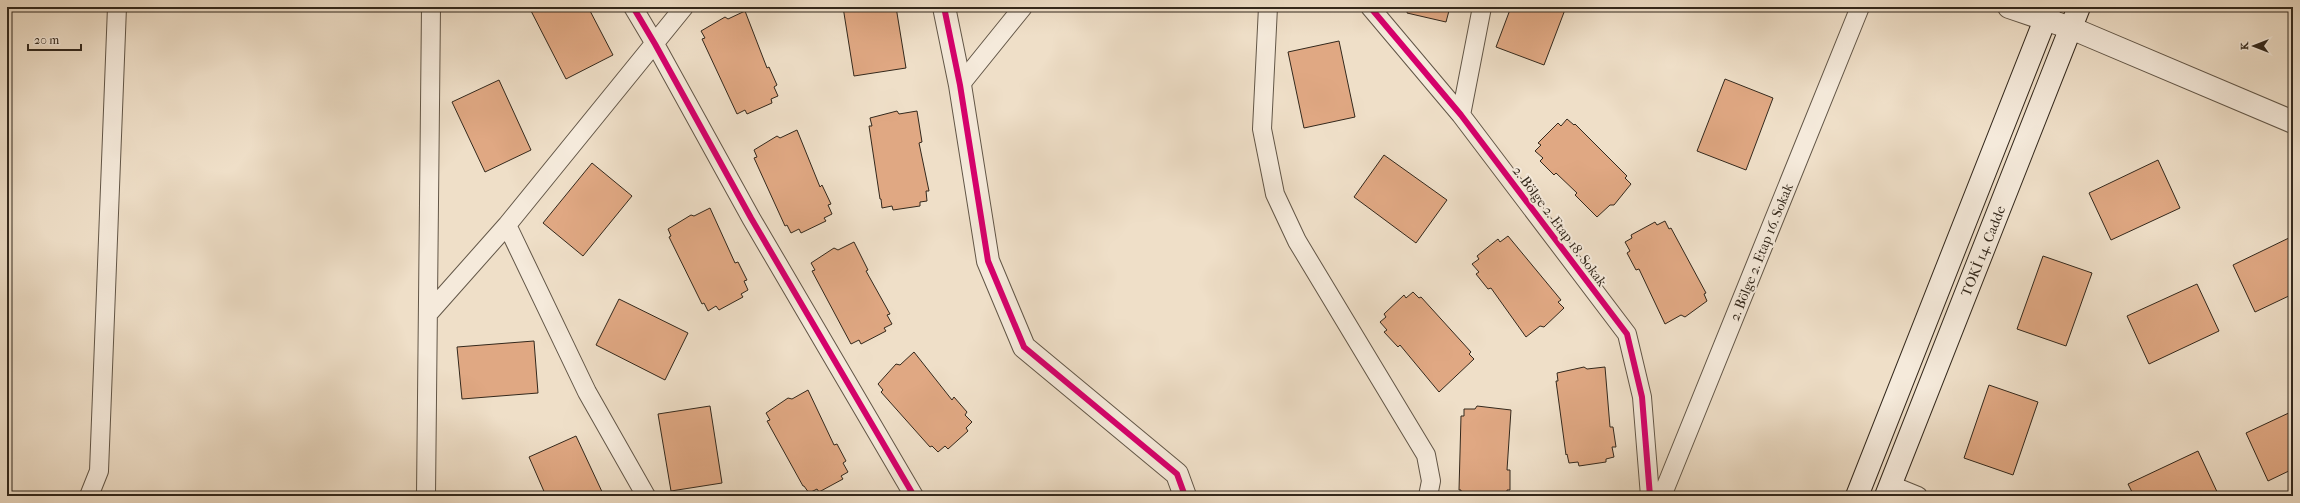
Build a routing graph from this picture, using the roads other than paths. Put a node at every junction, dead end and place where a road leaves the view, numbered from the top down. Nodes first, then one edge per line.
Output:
1 (117, 7) edge
2 (431, 7) edge
3 (633, 7) edge
4 (684, 7) edge
5 (944, 7) edge
6 (1023, 7) edge
7 (1268, 7) edge
8 (1370, 7) edge
9 (1482, 7) edge
10 (1860, 7) edge
11 (2009, 7) edge
12 (2079, 7) edge
13 (2047, 14) edge
14 (2071, 28) junction
15 (656, 44) junction
16 (960, 85) junction
17 (1460, 116) junction
18 (2293, 122) edge
19 (507, 225) junction
20 (428, 314) junction
21 (1888, 491) edge
22 (89, 496) edge
23 (426, 496) edge
24 (646, 496) edge
25 (914, 496) edge
26 (1185, 496) edge
27 (1428, 496) edge
28 (1650, 496) edge
29 (1662, 496) edge
30 (1858, 496) edge
31 (1918, 496) edge

1 - 22 street
2 - 20 street
3 - 15 street
4 - 15 street
5 - 16 main road
6 - 16 street
7 - 27 street
8 - 17 street, 2. Bölge 2. Etap 18. Sokak
9 - 17 street
10 - 29 street, 2. Bölge 2. Etap 16. Sokak
11 - 13 main road
12 - 14 main road, TOKİ 14. Cadde
13 - 14 main road
13 - 30 main road, TOKİ 14. Cadde
14 - 18 main road
14 - 21 main road, TOKİ 14. Cadde
15 - 19 street
15 - 25 street
16 - 26 main road
17 - 28 street, 2. Bölge 2. Etap 18. Sokak
19 - 20 street
19 - 24 street
20 - 23 street
21 - 31 street

